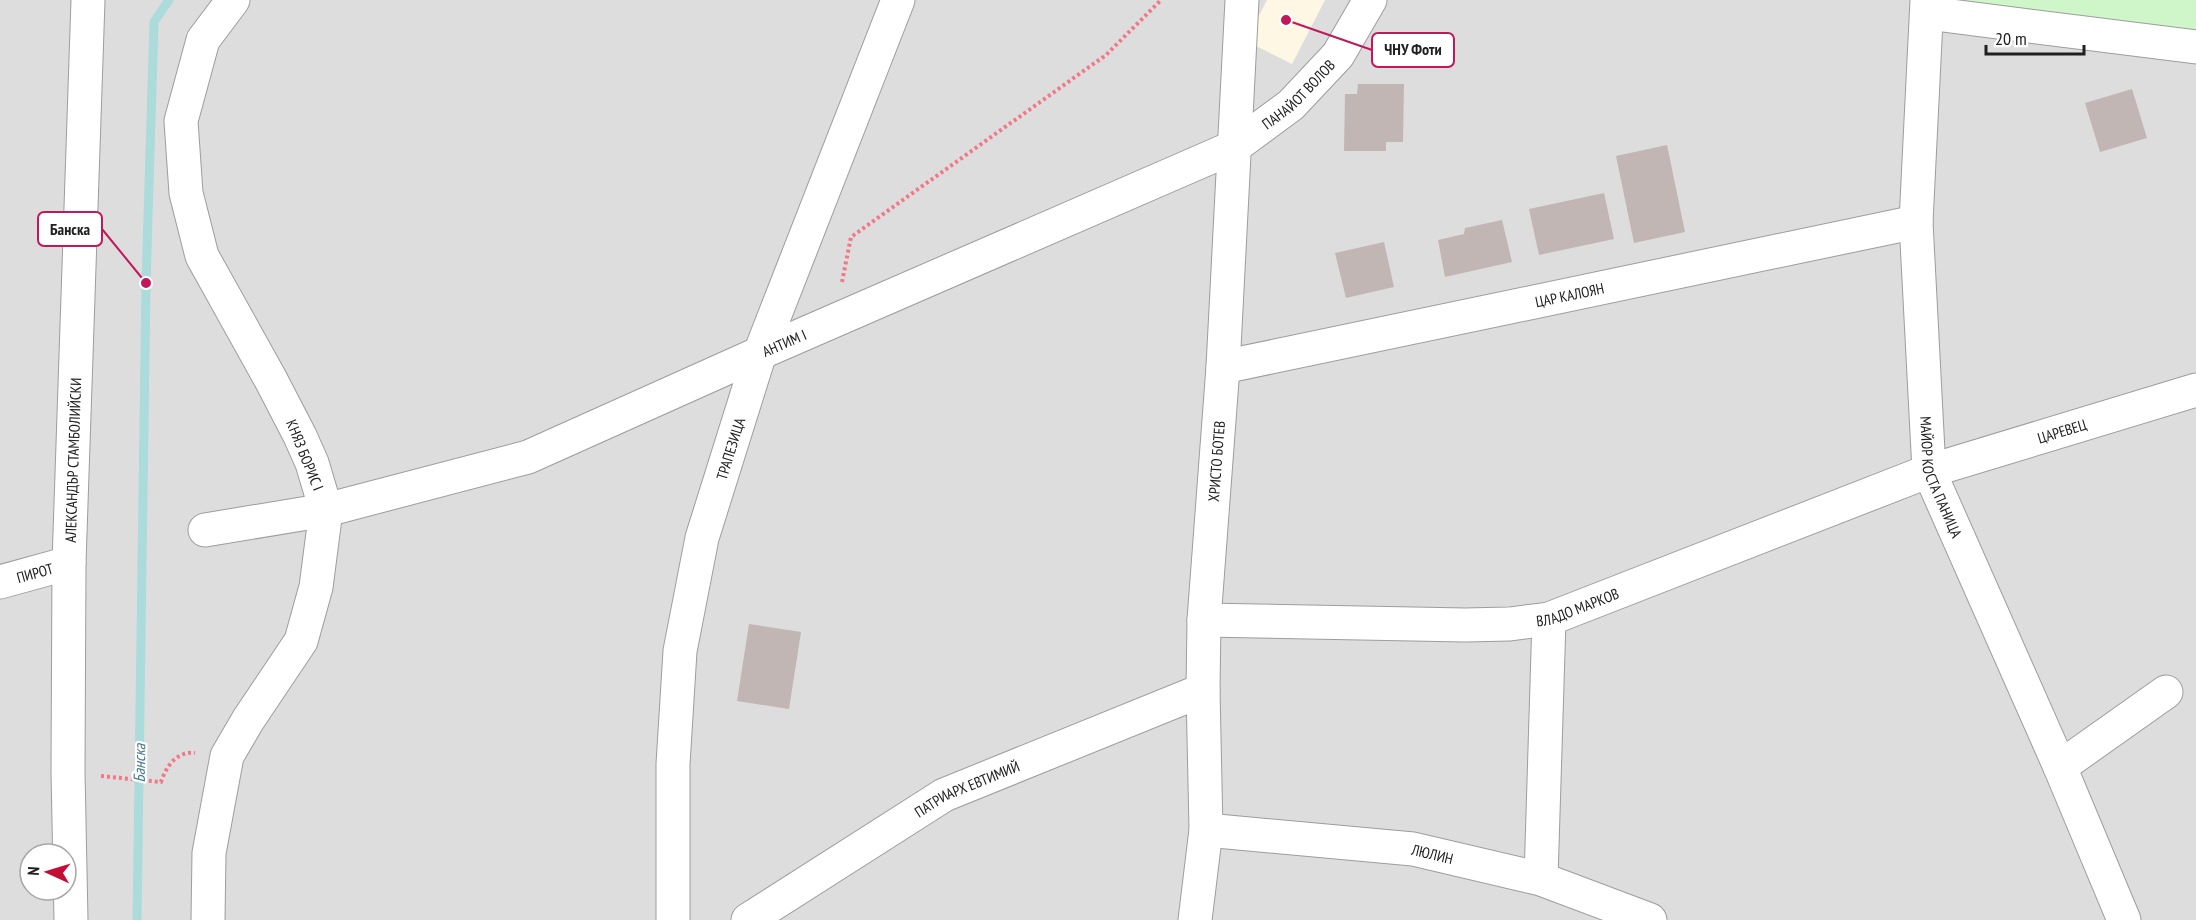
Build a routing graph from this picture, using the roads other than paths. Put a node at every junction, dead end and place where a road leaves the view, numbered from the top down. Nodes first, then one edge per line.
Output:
1 (88, 0) edge
2 (233, 0) edge
3 (898, 0) edge
4 (1242, 0) edge
5 (1370, 0) edge
6 (1927, 6) edge
7 (2196, 47) edge
8 (1234, 147) junction
9 (1916, 222) junction
10 (760, 353) junction
11 (1223, 367) junction
12 (2196, 390) edge
13 (1929, 471) junction
14 (326, 510) junction
15 (205, 530) dead end
16 (69, 563) junction
17 (0, 582) edge
18 (1549, 619) junction
19 (1204, 620) junction
20 (1203, 690) junction
21 (2166, 692) dead end
22 (2060, 767) junction
23 (1206, 830) junction
24 (1540, 879) junction
25 (71, 920) edge
26 (208, 920) edge
27 (673, 920) edge
28 (748, 920) edge
29 (1195, 920) edge
30 (1650, 920) edge
31 (2124, 920) edge

1 - 16 street, АЛЕКСАНДЪР СТАМБОЛИЙСКИ
2 - 14 street, КНЯЗ БОРИС I
3 - 10 street, ТРАПЕЗИЦА
4 - 8 street, ХРИСТО БОТЕВ
5 - 8 street, ПАНАЙОТ ВОЛОВ
6 - 7 street
6 - 9 street, МАЙОР КОСТА ПАНИЦА
8 - 10 street, АНТИМ I
8 - 11 street, ХРИСТО БОТЕВ
9 - 11 street, ЦАР КАЛОЯН
9 - 13 street, МАЙОР КОСТА ПАНИЦА
10 - 14 street, АНТИМ I
10 - 27 street, ТРАПЕЗИЦА
11 - 19 street, ХРИСТО БОТЕВ
12 - 13 street, ЦАРЕВЕЦ
13 - 18 street, ВЛАДО МАРКОВ
13 - 22 street, МАЙОР КОСТА ПАНИЦА
14 - 15 street, АНТИМ I
14 - 26 street, КНЯЗ БОРИС I
16 - 17 street, ПИРОТ
16 - 25 street, АЛЕКСАНДЪР СТАМБОЛИЙСКИ
18 - 19 street, ВЛАДО МАРКОВ
18 - 24 street
19 - 20 street, ХРИСТО БОТЕВ
20 - 23 street, ХРИСТО БОТЕВ
20 - 28 street, ПАТРИАРХ ЕВТИМИЙ
21 - 22 street
22 - 31 street, МАЙОР КОСТА ПАНИЦА
23 - 24 street, ЛЮЛИН
23 - 29 street, ХРИСТО БОТЕВ
24 - 30 street, ЛЮЛИН

